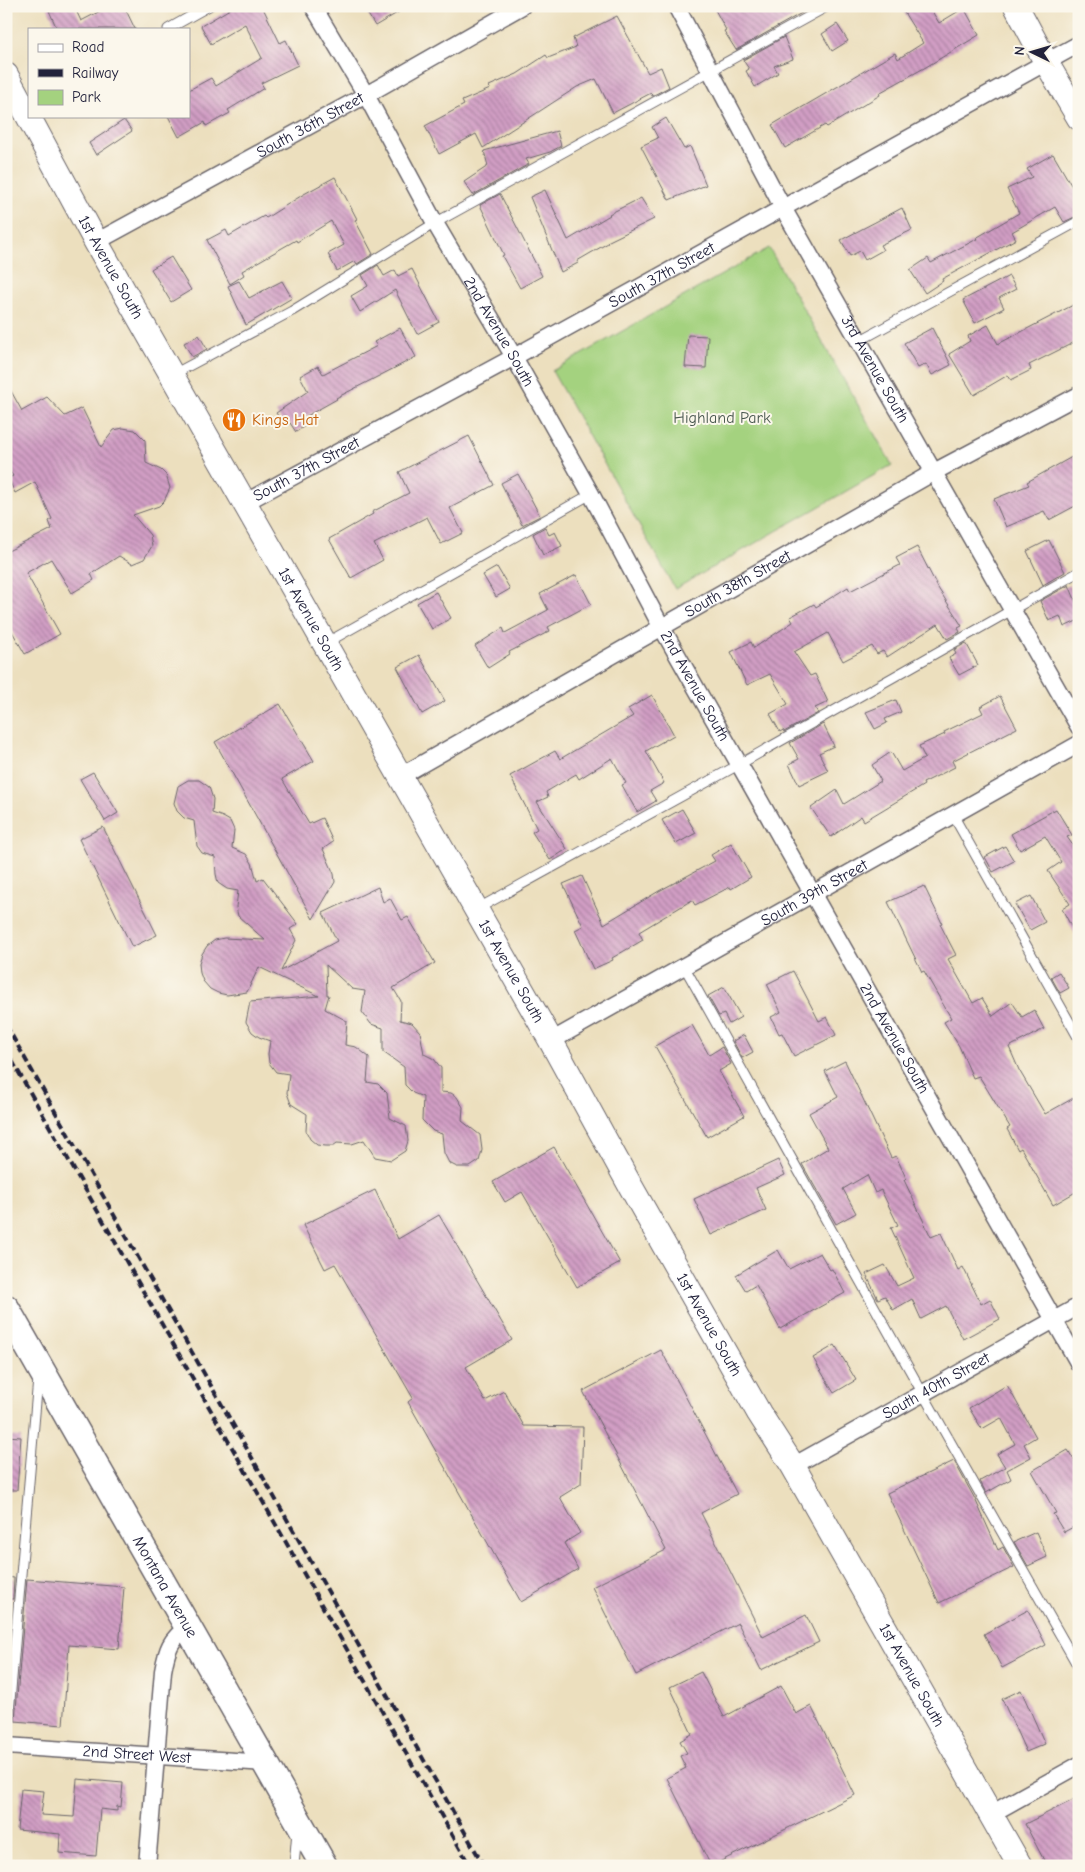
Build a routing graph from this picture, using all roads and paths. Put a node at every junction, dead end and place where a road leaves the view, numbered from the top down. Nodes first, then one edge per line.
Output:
1 (209, 6) edge
2 (313, 6) edge
3 (522, 6) edge
4 (676, 6) edge
5 (828, 6) edge
6 (1016, 6) edge
7 (170, 28) edge
8 (1079, 44) edge
9 (1046, 62) junction
10 (711, 72) junction
11 (6, 75) edge
12 (366, 95) junction
13 (26, 107) edge
14 (32, 118) edge
15 (1079, 118) edge
16 (783, 208) junction
17 (1079, 221) edge
18 (435, 223) junction
19 (96, 242) junction
20 (859, 341) junction
21 (514, 357) junction
22 (172, 375) junction
23 (1079, 395) edge
24 (934, 472) junction
25 (591, 494) junction
26 (244, 503) junction
27 (1079, 572) edge
28 (1012, 610) junction
29 (662, 628) junction
30 (324, 644) junction
31 (1079, 728) edge
32 (1079, 744) edge
33 (740, 764) junction
34 (399, 777) junction
35 (953, 815) junction
36 (812, 893) junction
37 (476, 910) junction
38 (684, 966) junction
39 (1079, 1039) edge
40 (551, 1041) junction
41 (1079, 1306) edge
42 (6, 1308) edge
43 (1054, 1320) junction
44 (1079, 1364) edge
45 (39, 1365) junction
46 (922, 1392) junction
47 (793, 1466) junction
48 (189, 1626) junction
49 (1079, 1668) edge
50 (6, 1746) edge
51 (155, 1756) junction
52 (267, 1763) junction
53 (1079, 1766) edge
54 (991, 1814) junction
55 (298, 1819) junction
56 (147, 1866) edge
57 (294, 1866) edge
58 (324, 1866) edge
59 (1020, 1866) edge

1 - 7 lane
2 - 12 street, 2nd Avenue South
3 - 12 street, South 36th Street
4 - 10 street, 3rd Avenue South
5 - 10 lane
6 - 9 street
8 - 9 street, South 37th Street
9 - 15 street
9 - 16 street, South 37th Street
10 - 16 street, 3rd Avenue South
10 - 18 lane
11 - 13 street, 1st Avenue South
12 - 18 street, 2nd Avenue South
12 - 19 street, South 36th Street
14 - 19 street, 1st Avenue South
16 - 20 street, 3rd Avenue South
16 - 21 street, South 37th Street
17 - 20 lane
18 - 21 street, 2nd Avenue South
18 - 22 lane
19 - 22 street, 1st Avenue South
20 - 24 street, 3rd Avenue South
21 - 25 street, 2nd Avenue South
21 - 26 street, South 37th Street
22 - 26 street, 1st Avenue South
23 - 24 street, South 38th Street
24 - 28 street, 3rd Avenue South
24 - 29 street, South 38th Street
25 - 29 street, 2nd Avenue South
25 - 30 lane
26 - 30 street, 1st Avenue South
27 - 28 lane
28 - 31 street, 3rd Avenue South
28 - 33 lane
29 - 33 street, 2nd Avenue South
29 - 34 street, South 38th Street
30 - 34 street, 1st Avenue South
32 - 35 street, South 39th Street
33 - 36 street, 2nd Avenue South
33 - 37 lane
34 - 37 street, 1st Avenue South
35 - 36 street, South 39th Street
35 - 39 lane
36 - 38 street, South 39th Street
36 - 43 street, 2nd Avenue South
37 - 40 street, 1st Avenue South
38 - 40 street, South 39th Street
38 - 46 lane
40 - 47 street, 1st Avenue South
41 - 43 street, South 40th Street
42 - 45 main road, Montana Avenue
43 - 44 street, 2nd Avenue South
43 - 46 street, South 40th Street
45 - 48 main road, Montana Avenue
45 - 50 lane
46 - 47 street, South 40th Street
46 - 49 lane
47 - 54 street, 1st Avenue South
48 - 51 street
48 - 52 main road, Montana Avenue
50 - 51 street, 2nd Street West
51 - 52 street, 2nd Street West
51 - 56 street
52 - 55 main road, Montana Avenue
53 - 54 street
54 - 59 street, 1st Avenue South
55 - 57 lane
55 - 58 main road, Montana Avenue

